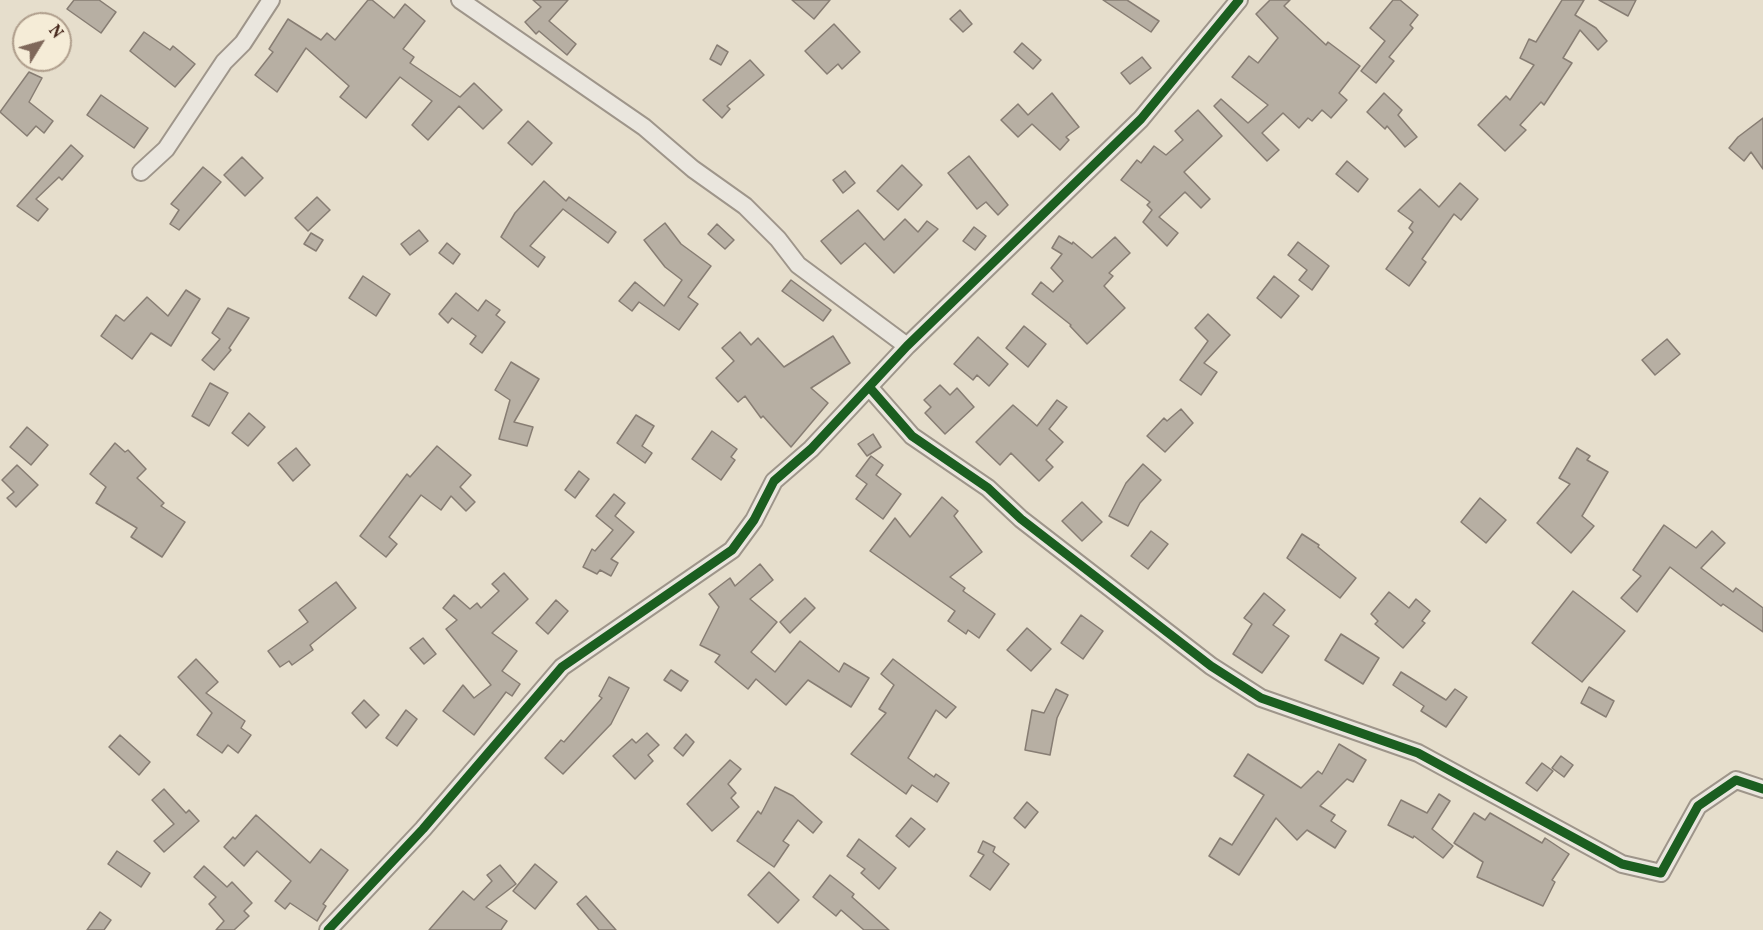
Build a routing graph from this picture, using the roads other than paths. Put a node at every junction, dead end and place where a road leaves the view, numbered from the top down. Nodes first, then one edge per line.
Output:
1 (271, 0) edge
2 (460, 0) edge
3 (1239, 0) edge
4 (141, 172) dead end
5 (907, 346) junction
6 (870, 388) junction
7 (1763, 789) edge
8 (328, 930) edge

1 - 4 street
2 - 5 street
3 - 5 street
5 - 6 street
6 - 7 street
6 - 8 street

